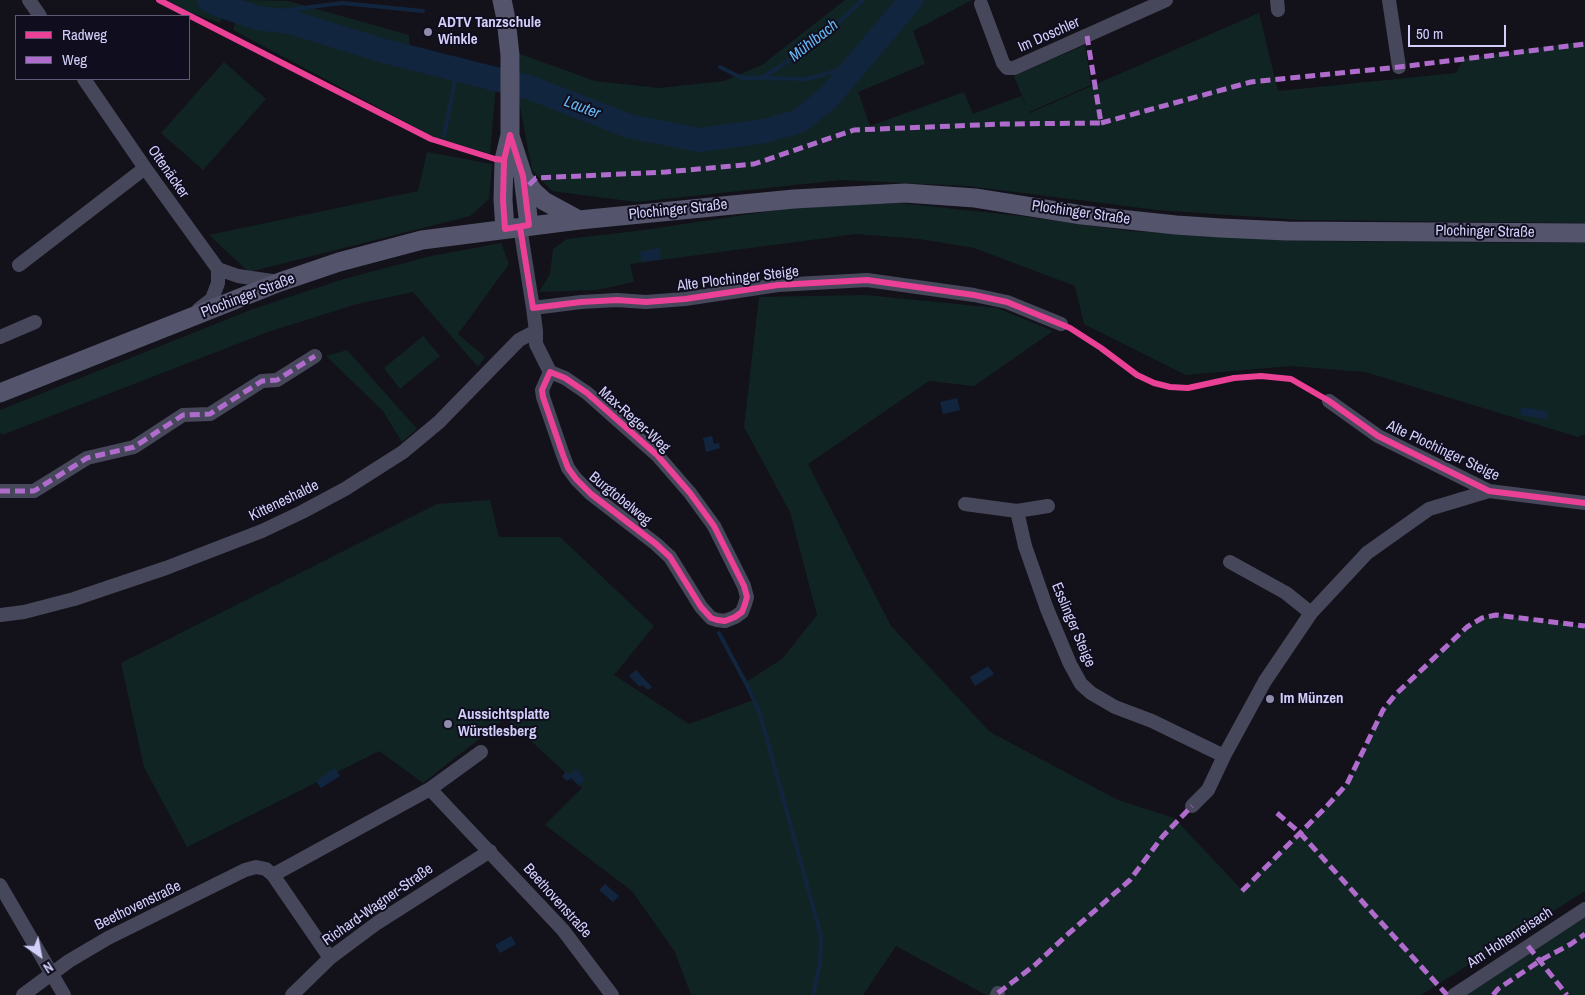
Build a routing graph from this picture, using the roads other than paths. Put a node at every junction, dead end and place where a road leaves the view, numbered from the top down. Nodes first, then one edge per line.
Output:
1 (29, 0) edge
2 (502, 0) edge
3 (1166, 0) edge
4 (1389, 0) edge
5 (981, 4) dead end
6 (39, 15) edge
7 (1399, 68) dead end
8 (85, 80) edge
9 (510, 135) junction
10 (145, 168) junction
11 (523, 176) junction
12 (579, 220) junction
13 (518, 227) junction
14 (1585, 233) edge
15 (18, 265) dead end
16 (218, 269) junction
17 (280, 282) junction
18 (533, 308) junction
19 (184, 320) junction
20 (35, 322) dead end
21 (1061, 324) dead end
22 (536, 331) junction
23 (0, 337) edge
24 (315, 356) dead end
25 (550, 372) junction
26 (0, 393) edge
27 (1330, 401) dead end
28 (0, 491) edge
29 (1489, 491) junction
30 (1585, 503) edge
31 (966, 504) dead end
32 (1048, 506) dead end
33 (1017, 511) junction
34 (1230, 562) dead end
35 (1311, 613) junction
36 (0, 615) edge
37 (725, 621) joint
38 (481, 752) dead end
39 (1224, 756) junction
40 (430, 789) junction
41 (1192, 806) dead end
42 (490, 851) junction
43 (274, 875) junction
44 (0, 885) edge
45 (1585, 909) edge
46 (330, 958) junction
47 (52, 974) junction
48 (23, 995) edge
49 (64, 995) edge
50 (292, 995) edge
51 (612, 995) edge
52 (1454, 995) edge

1 - 6 street
2 - 9 main road
3 - 5 street, Im Doschler
4 - 7 street
8 - 10 street, Ottenäcker
9 - 11 main road
9 - 13 main road
10 - 15 street
10 - 16 street, Ottenäcker
11 - 12 main road
11 - 13 main road
12 - 13 main road, Plochinger Straße
12 - 14 main road, Plochinger Straße
13 - 17 main road, Plochinger Straße
13 - 18 street
16 - 17 street
16 - 19 street
17 - 19 main road, Plochinger Straße
18 - 21 street, Alte Plochinger Steige
18 - 22 street
19 - 26 main road, Plochinger Straße
20 - 23 street
22 - 25 street
22 - 36 street, Kitteneshalde
24 - 28 street
25 - 37 street, Burgtobelweg
25 - 37 street, Max-Reger-Weg
27 - 29 street, Alte Plochinger Steige
29 - 30 street, Alte Plochinger Steige
29 - 35 street
31 - 33 street
32 - 33 street
33 - 39 street, Esslinger Steige
34 - 35 street
35 - 39 street
38 - 40 street
39 - 41 street
40 - 42 street, Beethovenstraße
40 - 43 street
42 - 46 street, Richard-Wagner-Straße
42 - 51 street, Beethovenstraße
43 - 46 street
43 - 47 street, Beethovenstraße
44 - 47 street
45 - 52 street, Am Hohenreisach
46 - 50 street, Richard-Wagner-Straße
47 - 48 street, Beethovenstraße
47 - 49 street

